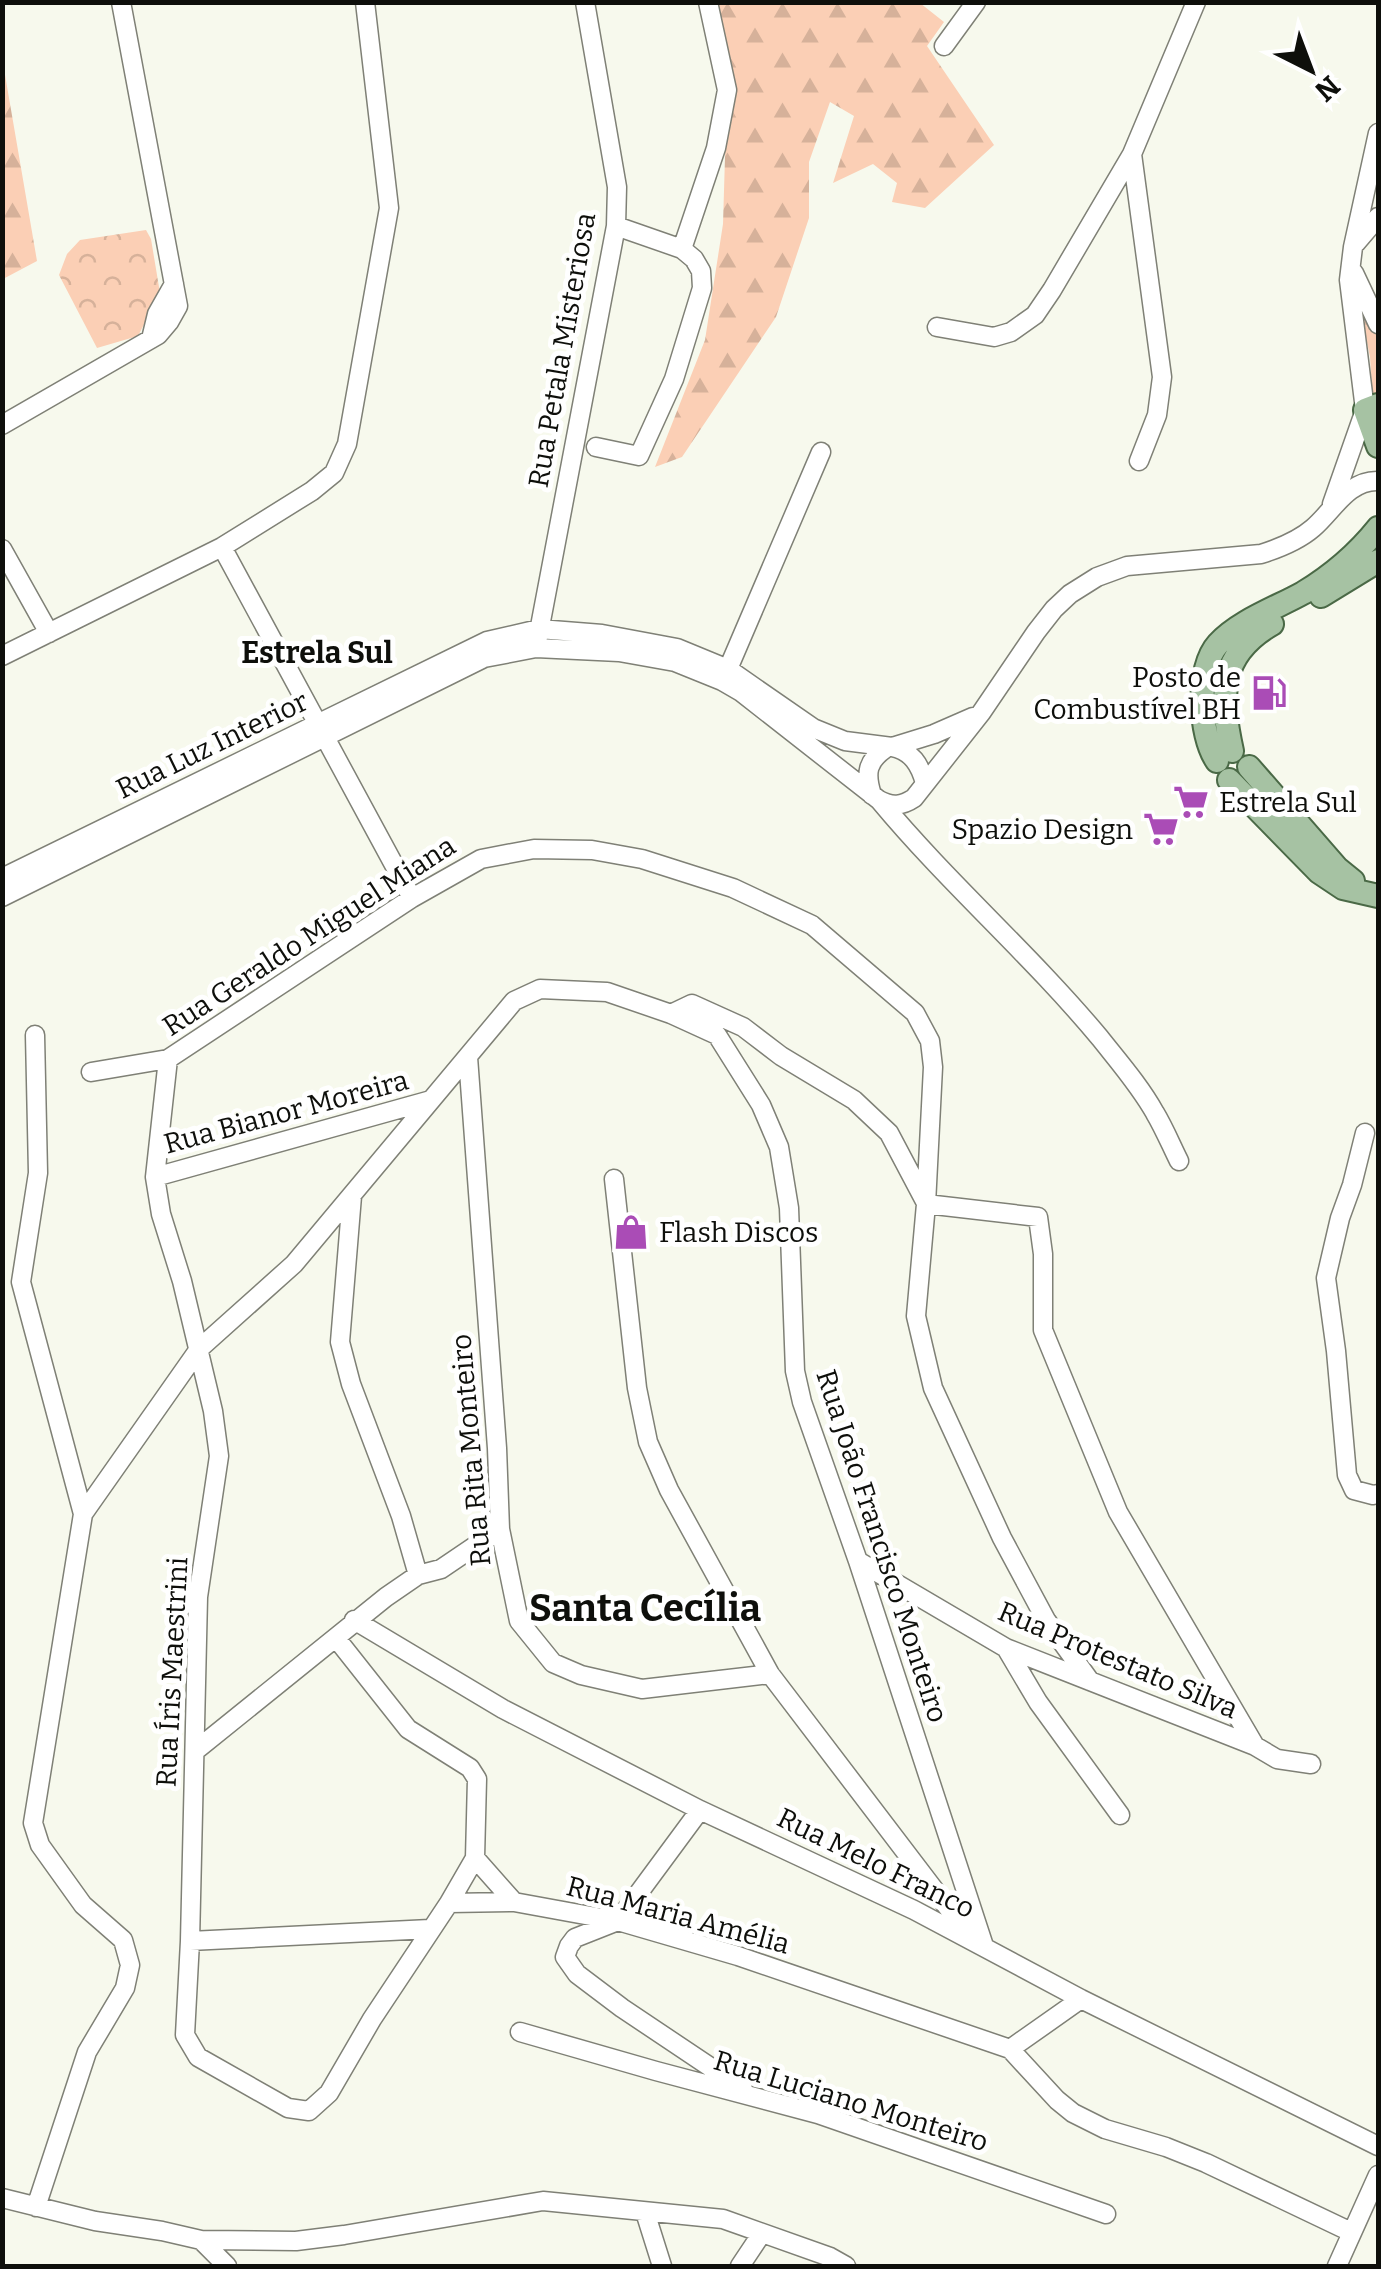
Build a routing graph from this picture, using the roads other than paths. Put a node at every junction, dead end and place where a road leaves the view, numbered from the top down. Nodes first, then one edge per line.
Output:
1 (121, 2) edge
2 (365, 2) edge
3 (585, 2) edge
4 (708, 2) edge
5 (976, 2) edge
6 (1196, 2) edge
7 (944, 46) dead end
8 (1378, 133) edge
9 (1132, 154) junction
10 (1378, 217) edge
11 (616, 226) junction
12 (682, 249) junction
13 (1352, 255) junction
14 (1378, 324) edge
15 (937, 327) dead end
16 (1372, 408) edge
17 (2, 424) edge
18 (1378, 446) edge
19 (596, 447) dead end
20 (821, 452) dead end
21 (1138, 461) dead end
22 (1378, 481) edge
23 (1332, 505) junction
24 (1378, 528) edge
25 (222, 547) junction
26 (2, 549) edge
27 (1378, 560) edge
28 (48, 634) junction
29 (537, 638) junction
30 (2, 656) edge
31 (725, 675) junction
32 (980, 713) junction
33 (322, 730) junction
34 (889, 747) junction
35 (1232, 765) junction
36 (920, 790) junction
37 (876, 798) junction
38 (908, 834) junction
39 (2, 878) edge
40 (1378, 895) edge
41 (2, 897) edge
42 (412, 898) junction
43 (672, 1014) junction
44 (35, 1034) dead end
45 (468, 1058) junction
46 (168, 1059) junction
47 (91, 1072) dead end
48 (431, 1100) junction
49 (1366, 1133) dead end
50 (1180, 1161) dead end
51 (156, 1177) junction
52 (614, 1179) dead end
53 (352, 1195) junction
54 (926, 1204) junction
55 (199, 1349) junction
56 (1378, 1494) edge
57 (83, 1514) junction
58 (500, 1529) junction
59 (858, 1561) junction
60 (418, 1576) junction
61 (354, 1620) junction
62 (336, 1638) junction
63 (1006, 1648) junction
64 (770, 1674) junction
65 (1090, 1681) junction
66 (1255, 1746) junction
67 (195, 1751) junction
68 (1312, 1764) dead end
69 (700, 1810) junction
70 (1120, 1815) dead end
71 (909, 1855) junction
72 (475, 1858) junction
73 (514, 1902) junction
74 (449, 1903) junction
75 (914, 1910) junction
76 (618, 1922) junction
77 (430, 1929) junction
78 (190, 1940) junction
79 (978, 1943) junction
80 (1081, 1999) junction
81 (520, 2032) dead end
82 (1010, 2049) junction
83 (755, 2097) junction
84 (1378, 2146) edge
85 (1378, 2175) edge
86 (2, 2198) edge
87 (36, 2206) junction
88 (646, 2212) junction
89 (1106, 2214) dead end
90 (1351, 2232) junction
91 (762, 2233) junction
92 (201, 2240) junction
93 (228, 2266) edge
94 (662, 2266) edge
95 (740, 2266) edge
96 (846, 2266) edge
97 (1337, 2266) edge

1 - 17 street
2 - 25 street
3 - 11 street, Rua Petala Misteriosa
4 - 12 street
5 - 7 street
6 - 9 street
8 - 13 street
9 - 15 street
9 - 21 street
10 - 13 street
11 - 12 street
11 - 29 street, Rua Petala Misteriosa
12 - 19 street
13 - 14 street
13 - 16 street
16 - 18 main road
16 - 23 street
20 - 31 street
22 - 23 street
23 - 32 street
24 - 35 main road
25 - 28 street
25 - 33 street
26 - 28 street
27 - 35 main road
28 - 30 street
29 - 31 street, Rua Luz Interior
29 - 33 street, Rua Luz Interior
31 - 34 street, Rua Luz Interior
31 - 37 street, Rua Luz Interior
32 - 34 street
32 - 36 street
33 - 39 street, Rua Luz Interior
33 - 41 street, Rua Luz Interior
33 - 42 street
34 - 36 street
34 - 37 street
35 - 40 main road
36 - 37 street
36 - 38 street
37 - 38 street, Rua Luz Interior
38 - 50 street, Rua Luz Interior
42 - 46 street, Rua Geraldo Miguel Miana
42 - 54 street, Rua Geraldo Miguel Miana
43 - 45 street, Rua João Francisco Monteiro
43 - 54 street
43 - 59 street, Rua João Francisco Monteiro
44 - 57 street
45 - 48 street, Rua João Francisco Monteiro
45 - 58 street, Rua Rita Monteiro
46 - 47 street, Rua Geraldo Miguel Miana
46 - 51 street, Rua Íris Maestrini
48 - 51 street, Rua Bianor Moreira
48 - 53 street, Rua João Francisco Monteiro
49 - 56 street
51 - 55 street, Rua Íris Maestrini
52 - 64 street
53 - 55 street, Rua João Francisco Monteiro
53 - 60 street
54 - 65 street, Rua Geraldo Miguel Miana
54 - 66 street
55 - 57 street, Rua João Francisco Monteiro
55 - 67 street, Rua Íris Maestrini
57 - 87 street
58 - 60 street
58 - 64 street, Rua Rita Monteiro
59 - 63 street, Rua Protestato Silva
59 - 79 street, Rua João Francisco Monteiro
60 - 61 street
61 - 62 street
61 - 69 street, Rua Melo Franco
62 - 67 street
62 - 72 street
63 - 65 street, Rua Protestato Silva
63 - 70 street
64 - 71 street
65 - 66 street, Rua Protestato Silva
66 - 68 street, Rua Protestato Silva
67 - 78 street, Rua Íris Maestrini
69 - 75 street, Rua Melo Franco
69 - 76 street
71 - 75 street
71 - 79 street
72 - 73 street
72 - 74 street
73 - 74 street, Rua Maria Amélia
73 - 76 street, Rua Maria Amélia
74 - 77 street
75 - 79 street, Rua Melo Franco
76 - 82 street, Rua Maria Amélia
76 - 83 street
77 - 78 street
77 - 78 street, Rua Íris Maestrini
79 - 80 street, Rua Melo Franco
80 - 82 street
80 - 84 street, Rua Melo Franco
81 - 83 street, Rua Luciano Monteiro
82 - 90 street
83 - 89 street, Rua Luciano Monteiro
85 - 90 street
86 - 87 street
87 - 92 street
88 - 91 street
88 - 92 street
88 - 94 street
90 - 97 street
91 - 95 street
91 - 96 street
92 - 93 street

